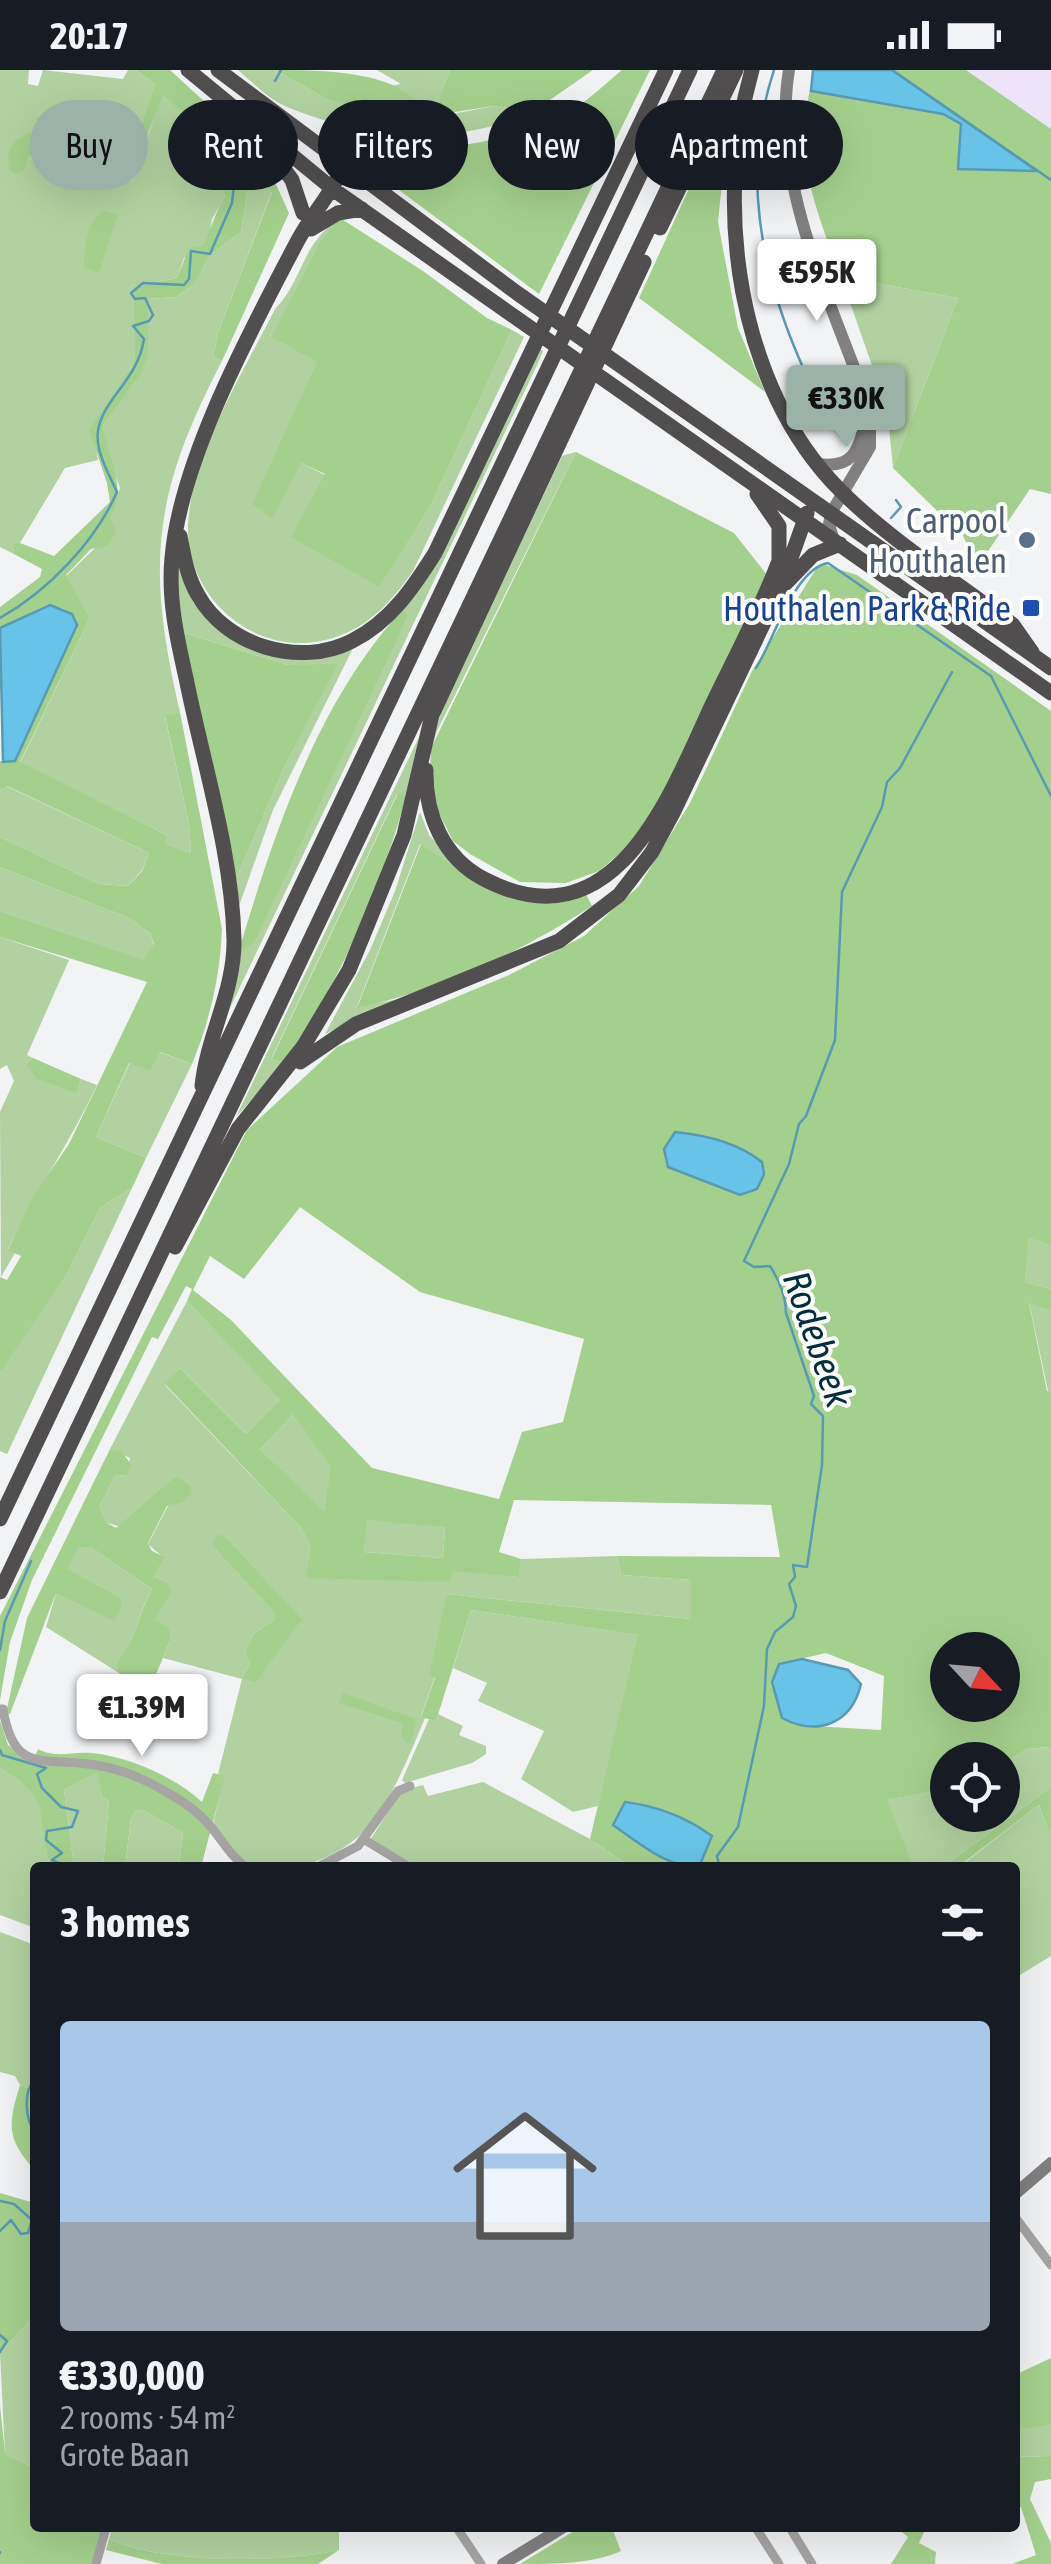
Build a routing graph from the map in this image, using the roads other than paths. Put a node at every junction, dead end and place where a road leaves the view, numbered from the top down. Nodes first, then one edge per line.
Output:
1 (188, 70) edge
2 (218, 70) edge
3 (666, 70) edge
4 (690, 70) edge
5 (724, 70) edge
6 (736, 70) edge
7 (752, 70) edge
8 (790, 70) edge
9 (223, 100) edge
10 (318, 145) edge
11 (298, 162) edge
12 (318, 177) edge
13 (297, 190) edge
14 (325, 190) edge
15 (327, 190) edge
16 (335, 190) edge
17 (378, 190) edge
18 (362, 209) junction
19 (303, 213) junction
20 (299, 238) junction
21 (870, 410) junction
22 (818, 464) junction
23 (752, 482) junction
24 (798, 491) junction
25 (843, 494) junction
26 (831, 513) junction
27 (806, 522) junction
28 (178, 526) junction
29 (837, 542) junction
30 (780, 589) junction
31 (1035, 657) junction
32 (1051, 668) edge
33 (1051, 693) edge
34 (438, 702) junction
35 (202, 1096) junction
36 (258, 1102) junction
37 (116, 1349) junction
38 (0, 1520) edge
39 (0, 1592) edge
40 (2, 1709) edge
41 (410, 1786) dead end
42 (365, 1840) junction
43 (240, 1862) edge
44 (326, 1862) edge
45 (401, 1862) edge
46 (1051, 2163) edge
47 (1020, 2190) edge
48 (1020, 2224) edge
49 (1051, 2265) edge
50 (105, 2532) edge
51 (460, 2532) edge
52 (555, 2532) edge
53 (759, 2532) edge
54 (792, 2532) edge
55 (96, 2564) edge
56 (481, 2564) edge
57 (503, 2564) edge
58 (779, 2564) edge
59 (812, 2564) edge

1 - 9 highway
2 - 10 highway
3 - 28 highway
4 - 35 highway
5 - 37 highway
6 - 34 highway
7 - 22 highway
8 - 21 street
11 - 12 highway
13 - 19 highway
14 - 19 highway
15 - 20 highway
16 - 18 highway
17 - 24 highway
18 - 20 highway
18 - 23 highway
19 - 20 highway
20 - 28 highway
21 - 22 street
21 - 25 street
22 - 25 highway
23 - 27 highway
23 - 34 highway
24 - 26 highway
24 - 27 highway
25 - 26 street
25 - 31 highway
26 - 29 street
26 - 31 highway
27 - 29 highway
27 - 30 highway
28 - 35 highway
29 - 30 highway
29 - 33 highway
30 - 36 highway
31 - 32 highway
34 - 36 highway
35 - 38 highway
36 - 37 highway
37 - 39 highway
40 - 43 street
41 - 42 street
42 - 44 street
42 - 45 street
46 - 47 street
48 - 49 street
50 - 55 street
51 - 56 street
52 - 57 street
53 - 58 street
54 - 59 street

